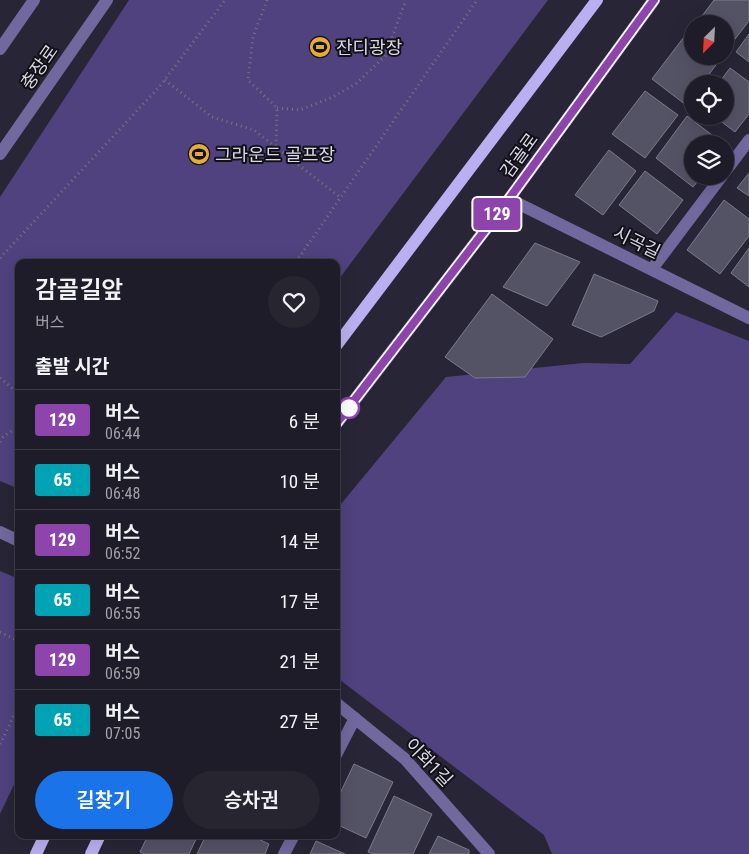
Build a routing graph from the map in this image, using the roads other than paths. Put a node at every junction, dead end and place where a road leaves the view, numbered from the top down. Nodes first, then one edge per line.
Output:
1 (34, 0) edge
2 (107, 0) edge
3 (597, 0) edge
4 (654, 0) edge
5 (0, 49) edge
6 (749, 140) edge
7 (0, 154) edge
8 (734, 160) edge
9 (715, 185) edge
10 (509, 199) junction
11 (652, 269) junction
12 (749, 318) edge
13 (340, 341) edge
14 (340, 419) edge
15 (0, 532) edge
16 (15, 539) edge
17 (340, 706) edge
18 (355, 718) junction
19 (340, 747) edge
20 (43, 839) edge
21 (98, 839) edge
22 (292, 839) edge
23 (36, 854) edge
24 (91, 854) edge
25 (284, 854) edge
26 (490, 854) edge

1 - 5 street
2 - 7 street, 충장로
3 - 13 main road, 감골로
4 - 10 main road, 감골로
6 - 8 street
9 - 11 street
10 - 11 street, 시곡길
10 - 14 main road, 감골로
11 - 12 street, 시곡길
15 - 16 street
17 - 18 street, 이화1길
18 - 19 street
18 - 26 street, 이화1길
20 - 23 main road
21 - 24 main road
22 - 25 street

